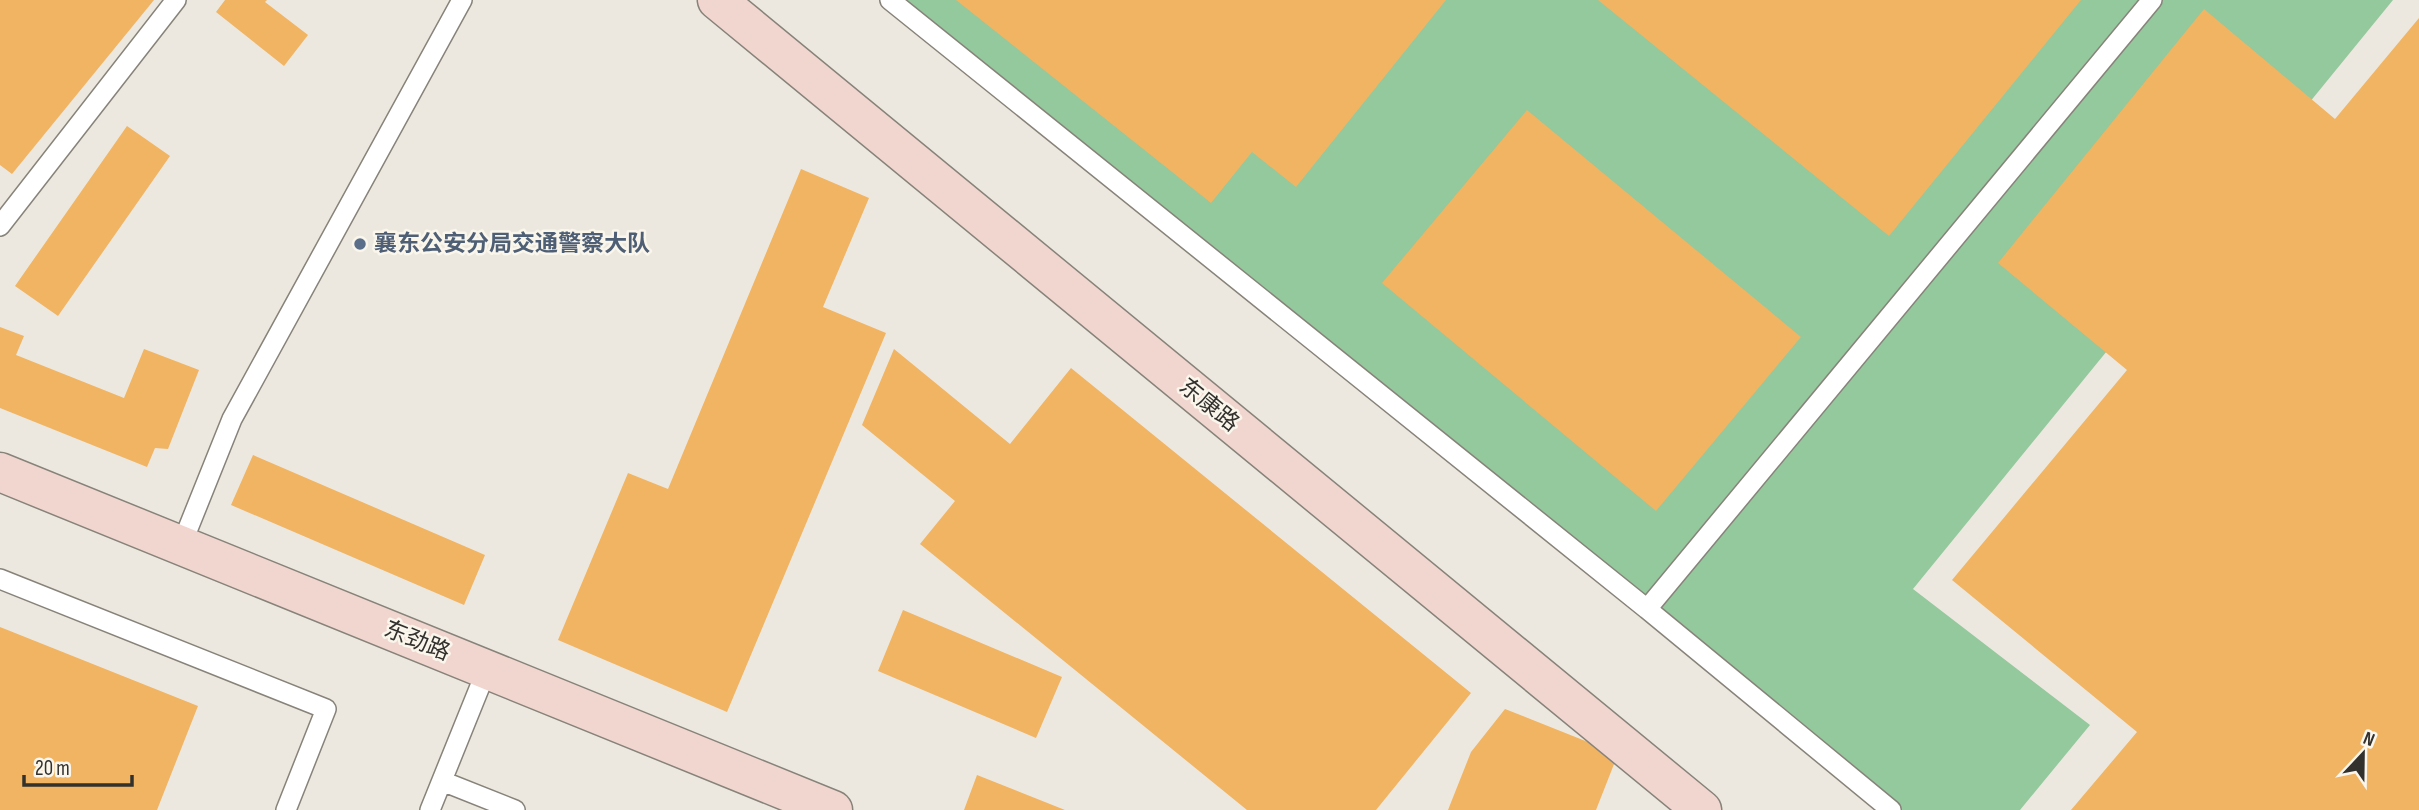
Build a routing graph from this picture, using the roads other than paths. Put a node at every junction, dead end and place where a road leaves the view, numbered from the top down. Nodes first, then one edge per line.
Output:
1 (176, 0) edge
2 (462, 0) edge
3 (717, 0) edge
4 (890, 0) edge
5 (2152, 0) edge
6 (0, 226) edge
7 (0, 472) edge
8 (181, 546) junction
9 (0, 579) edge
10 (1647, 609) junction
11 (487, 669) junction
12 (442, 781) junction
13 (286, 810) edge
14 (430, 810) edge
15 (515, 810) edge
16 (833, 810) edge
17 (1702, 810) edge
18 (1891, 810) edge

1 - 6 lane
2 - 8 lane
3 - 17 street, 东康路
4 - 10 lane
5 - 10 lane
7 - 8 street, 东劲路
8 - 11 street, 东劲路
9 - 13 lane
10 - 18 lane
11 - 12 lane
11 - 16 street, 东劲路
12 - 14 lane
12 - 15 lane

